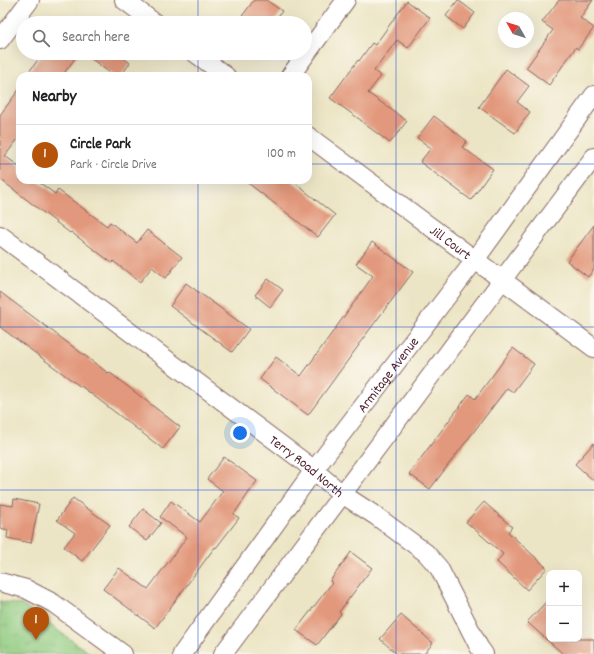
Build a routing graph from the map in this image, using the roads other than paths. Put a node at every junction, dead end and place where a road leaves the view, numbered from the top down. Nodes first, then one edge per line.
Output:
1 (30, 0) edge
2 (124, 0) edge
3 (346, 0) edge
4 (18, 16) edge
5 (146, 16) edge
6 (16, 19) edge
7 (0, 40) edge
8 (312, 46) edge
9 (204, 60) edge
10 (302, 60) edge
11 (221, 72) edge
12 (293, 72) edge
13 (594, 95) edge
14 (312, 139) edge
15 (594, 157) edge
16 (0, 235) edge
17 (475, 260) junction
18 (502, 280) junction
19 (594, 348) edge
20 (314, 470) junction
21 (342, 494) junction
22 (0, 582) edge
23 (123, 654) edge
24 (182, 654) edge
25 (223, 654) edge
26 (484, 654) edge

1 - 4 street
2 - 5 street
3 - 8 street
6 - 7 street
9 - 11 street
10 - 12 street
13 - 17 street, Armitage Avenue
14 - 17 street, Jill Court
15 - 18 street
16 - 20 street, Terry Road North
17 - 18 street, Jill Court
17 - 20 street, Armitage Avenue
18 - 19 street, Jill Court
18 - 21 street
20 - 21 street, Terry Road North
20 - 24 street, Armitage Avenue
21 - 25 street
21 - 26 street, Terry Road North
22 - 23 street

